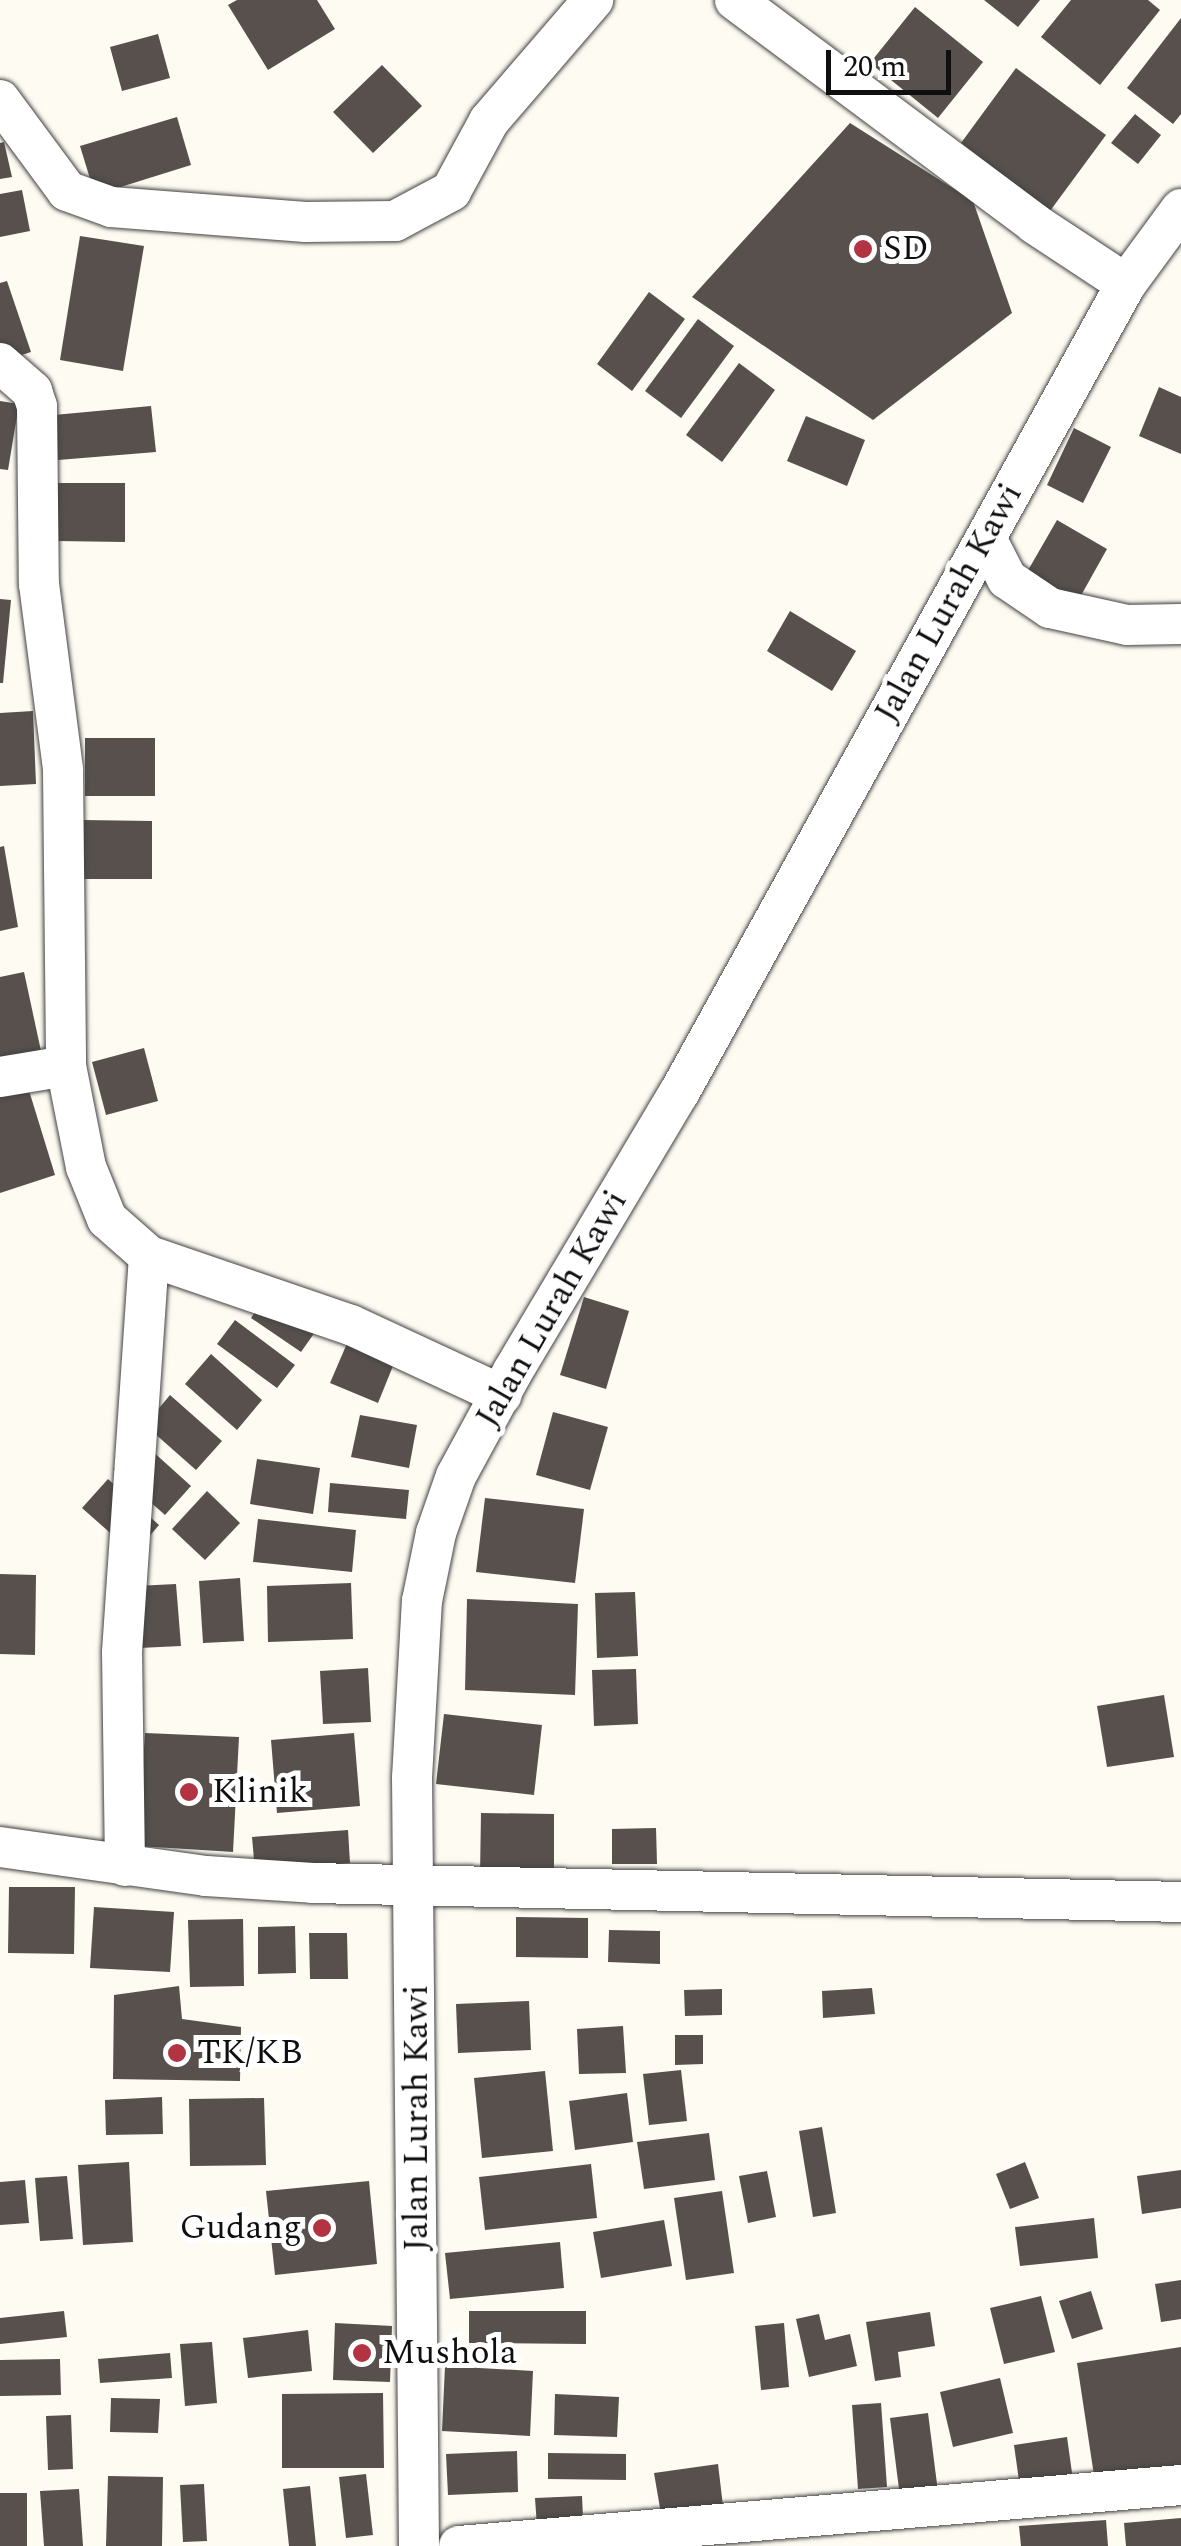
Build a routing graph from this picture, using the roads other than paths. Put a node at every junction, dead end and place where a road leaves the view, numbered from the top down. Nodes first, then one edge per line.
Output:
1 (592, 0) edge
2 (734, 0) edge
3 (0, 100) edge
4 (1181, 209) edge
5 (1126, 284) junction
6 (0, 363) edge
7 (986, 538) junction
8 (1181, 624) edge
9 (66, 1066) junction
10 (0, 1077) edge
11 (149, 1256) junction
12 (502, 1395) junction
13 (0, 1847) edge
14 (126, 1866) junction
15 (416, 1887) junction
16 (1181, 1902) edge
17 (1181, 2485) edge
18 (419, 2546) edge
19 (460, 2546) edge

1 - 3 street
2 - 5 street
4 - 5 street, Jalan Lurah Kawi
5 - 7 street, Jalan Lurah Kawi
6 - 9 street
7 - 8 street
7 - 12 street, Jalan Lurah Kawi
9 - 10 street
9 - 11 street
11 - 12 street
11 - 14 street
12 - 15 street, Jalan Lurah Kawi
13 - 14 street
14 - 15 street
15 - 16 street
15 - 18 street, Jalan Lurah Kawi
17 - 19 street

